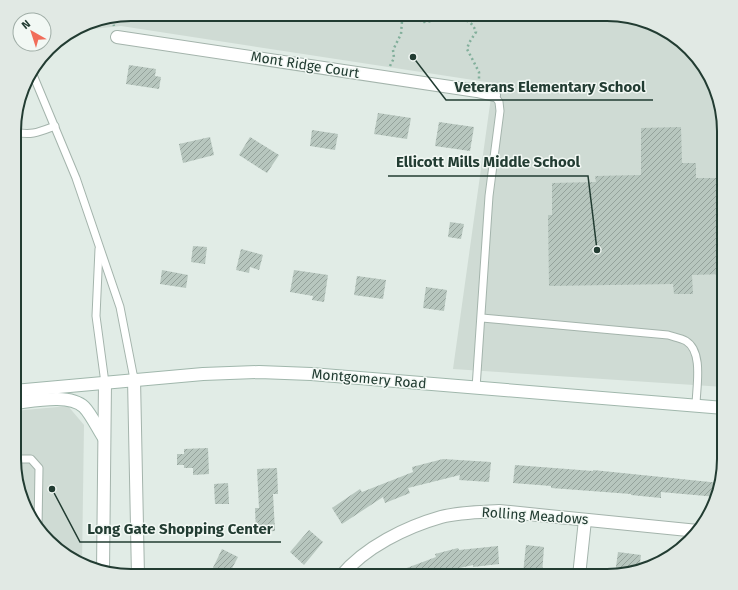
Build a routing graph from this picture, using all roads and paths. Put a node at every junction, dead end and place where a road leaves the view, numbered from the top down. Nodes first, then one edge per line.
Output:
1 (402, 21) edge
2 (421, 21) edge
3 (434, 21) edge
4 (468, 21) edge
5 (117, 36) dead end
6 (34, 78) edge
7 (390, 78) junction
8 (476, 91) junction
9 (494, 95) joint
10 (54, 126) junction
11 (21, 134) edge
12 (99, 244) junction
13 (482, 318) junction
14 (134, 379) junction
15 (105, 382) junction
16 (476, 388) junction
17 (21, 390) edge
18 (21, 402) edge
19 (696, 406) junction
20 (717, 408) edge
21 (104, 438) junction
22 (21, 458) edge
23 (38, 519) edge
24 (585, 520) junction
25 (691, 530) edge
26 (104, 565) edge
27 (138, 569) edge
28 (348, 569) edge
29 (580, 569) edge

1 - 7 path
2 - 3 path
4 - 8 path
5 - 7 street, Mont Ridge Court
6 - 10 lane
7 - 8 street, Mont Ridge Court
8 - 9 street, Mont Ridge Court
9 - 13 lane
10 - 11 lane
10 - 12 lane
12 - 14 lane
12 - 15 lane
13 - 16 lane
13 - 19 lane
14 - 15 street, Montgomery Road
14 - 16 street, Montgomery Road
14 - 27 street
15 - 17 street, Montgomery Road
15 - 21 street
16 - 19 street, Montgomery Road
18 - 21 street
19 - 20 street, Montgomery Road
21 - 26 street
22 - 23 lane
24 - 25 street, Rolling Meadows
24 - 28 street, Rolling Meadows
24 - 29 street

